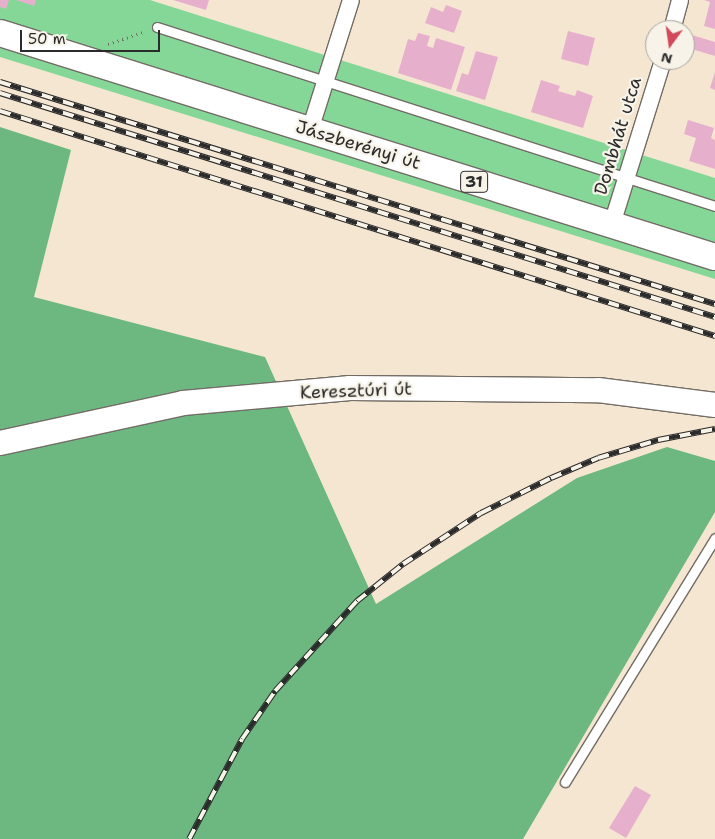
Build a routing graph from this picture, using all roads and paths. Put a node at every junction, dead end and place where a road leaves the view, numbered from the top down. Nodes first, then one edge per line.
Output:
1 (351, 0) edge
2 (680, 0) edge
3 (675, 20) edge
4 (157, 27) joint
5 (0, 33) edge
6 (100, 46) dead end
7 (660, 70) edge
8 (327, 82) junction
9 (310, 130) junction
10 (627, 178) junction
11 (715, 206) edge
12 (612, 224) junction
13 (715, 257) edge
14 (715, 405) edge
15 (0, 443) edge
16 (715, 538) edge
17 (565, 782) dead end

1 - 8 street
2 - 3 street
4 - 6 path
4 - 8 lane
5 - 9 main road, Jászberényi út / 31
7 - 10 street, Dombhát utca
8 - 9 street
8 - 10 lane
9 - 12 main road, Jászberényi út / 31
10 - 11 lane
10 - 12 street, Dombhát utca
12 - 13 main road, Jászberényi út / 31
14 - 15 main road, Keresztúri út
16 - 17 lane

